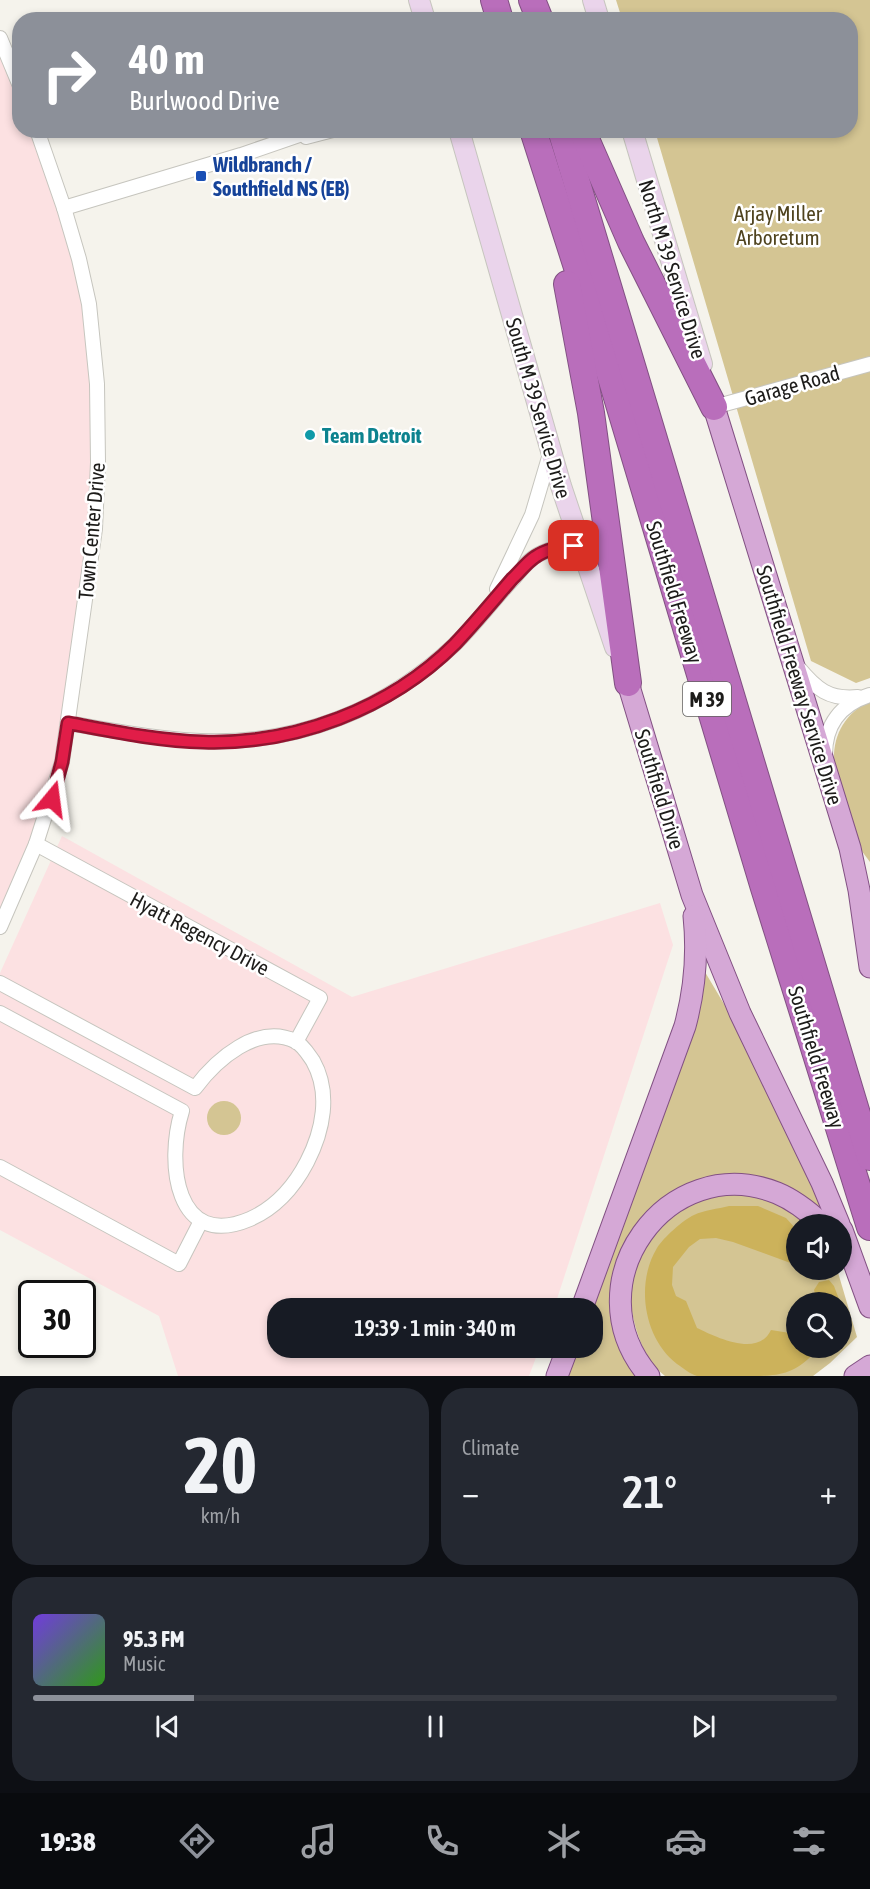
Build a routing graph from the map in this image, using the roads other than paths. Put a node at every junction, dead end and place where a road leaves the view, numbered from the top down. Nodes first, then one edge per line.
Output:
1 (0, 38) edge
2 (12, 67) edge
3 (40, 138) edge
4 (294, 138) edge
5 (300, 138) edge
6 (461, 138) edge
7 (535, 138) edge
8 (563, 138) edge
9 (586, 138) edge
10 (634, 138) edge
11 (284, 142) junction
12 (545, 172) junction
13 (64, 208) junction
14 (870, 364) edge
15 (714, 407) junction
16 (551, 452) junction
17 (580, 547) junction
18 (489, 604) junction
19 (793, 661) junction
20 (628, 683) junction
21 (868, 695) edge
22 (68, 723) junction
23 (825, 766) junction
24 (36, 844) junction
25 (850, 848) junction
26 (870, 867) edge
27 (692, 895) junction
28 (0, 927) edge
29 (870, 967) edge
30 (0, 983) edge
31 (0, 1013) edge
32 (88, 1030) junction
33 (296, 1042) junction
34 (75, 1053) junction
35 (195, 1088) junction
36 (182, 1112) junction
37 (870, 1157) edge
38 (0, 1167) edge
39 (809, 1214) edge
40 (835, 1214) edge
41 (201, 1221) junction
42 (870, 1227) edge
43 (852, 1264) edge
44 (586, 1298) edge
45 (870, 1307) edge
46 (564, 1358) edge
47 (870, 1366) edge
48 (557, 1376) edge
49 (650, 1376) edge
50 (855, 1376) edge

1 - 2 street
3 - 13 street, Town Center Drive
4 - 11 street
5 - 11 street
6 - 16 main road, South M 39 Service Drive
7 - 12 highway, Southfield Freeway / M 39
8 - 37 highway, Southfield Freeway / M 39
9 - 15 highway
10 - 15 main road, North M 39 Service Drive
11 - 13 street
12 - 20 highway
12 - 42 highway, Southfield Freeway / M 39
13 - 22 street, Town Center Drive
14 - 15 street, Garage Road
15 - 19 main road, Southfield Freeway Service Drive
16 - 17 main road, South M 39 Service Drive
16 - 18 street
17 - 18 street
17 - 20 main road, South M 39 Service Drive
18 - 22 street
19 - 21 street
19 - 23 main road, Southfield Freeway Service Drive
20 - 27 main road, Southfield Drive
21 - 23 street
22 - 24 street, Town Center Drive
23 - 25 main road, Southfield Freeway Service Drive
24 - 28 street, Town Center Drive
24 - 33 street, Hyatt Regency Drive
25 - 26 main road
25 - 29 main road, Southfield Freeway Service Drive
27 - 40 main road, Southfield Freeway
27 - 44 main road
30 - 32 street
31 - 34 street
32 - 34 street
32 - 35 street
33 - 35 street
33 - 41 street
34 - 36 street
35 - 36 street
36 - 41 street
38 - 41 street
39 - 49 main road
43 - 45 main road
46 - 48 main road
47 - 50 main road

